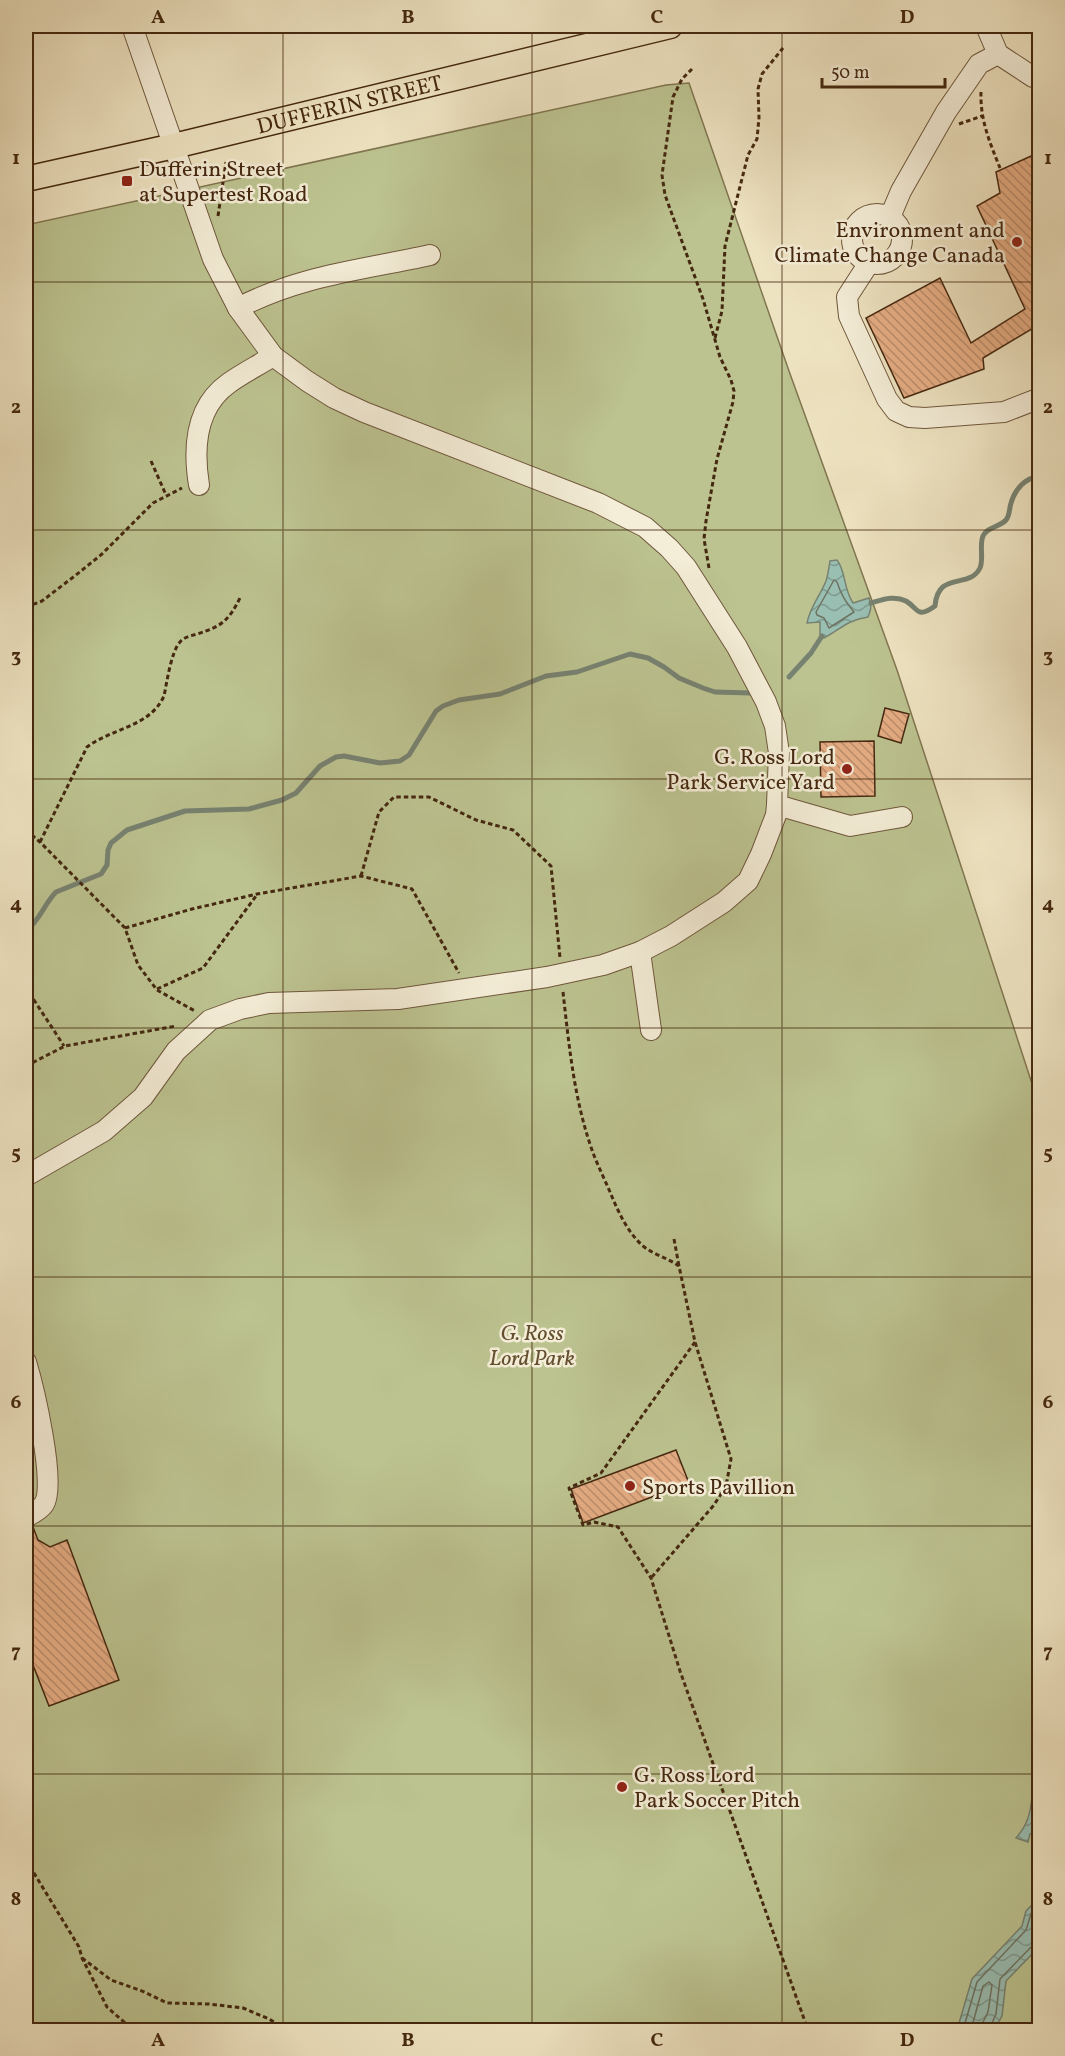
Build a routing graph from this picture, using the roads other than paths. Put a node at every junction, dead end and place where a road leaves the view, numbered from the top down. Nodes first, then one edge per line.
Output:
1 (132, 26) edge
2 (670, 26) edge
3 (986, 26) edge
4 (991, 58) junction
5 (1040, 79) edge
6 (174, 146) junction
7 (26, 179) edge
8 (890, 217) junction
9 (430, 255) dead end
10 (869, 263) junction
11 (238, 308) junction
12 (273, 356) junction
13 (1040, 398) edge
14 (199, 485) road end
15 (777, 805) junction
16 (902, 817) dead end
17 (640, 952) junction
18 (651, 1030) dead end
19 (26, 1176) edge
20 (26, 1362) edge
21 (29, 1389) edge
22 (26, 1517) edge

1 - 6 street
2 - 6 main road, DUFFERIN STREET
3 - 4 street
4 - 5 street
4 - 8 street
6 - 7 main road, DUFFERIN STREET
6 - 11 street
8 - 10 street
8 - 10 street
9 - 11 street
10 - 13 street
11 - 12 street
12 - 14 street
12 - 15 street
15 - 16 street
15 - 17 street
17 - 18 street
17 - 19 street
20 - 21 street
21 - 22 street

